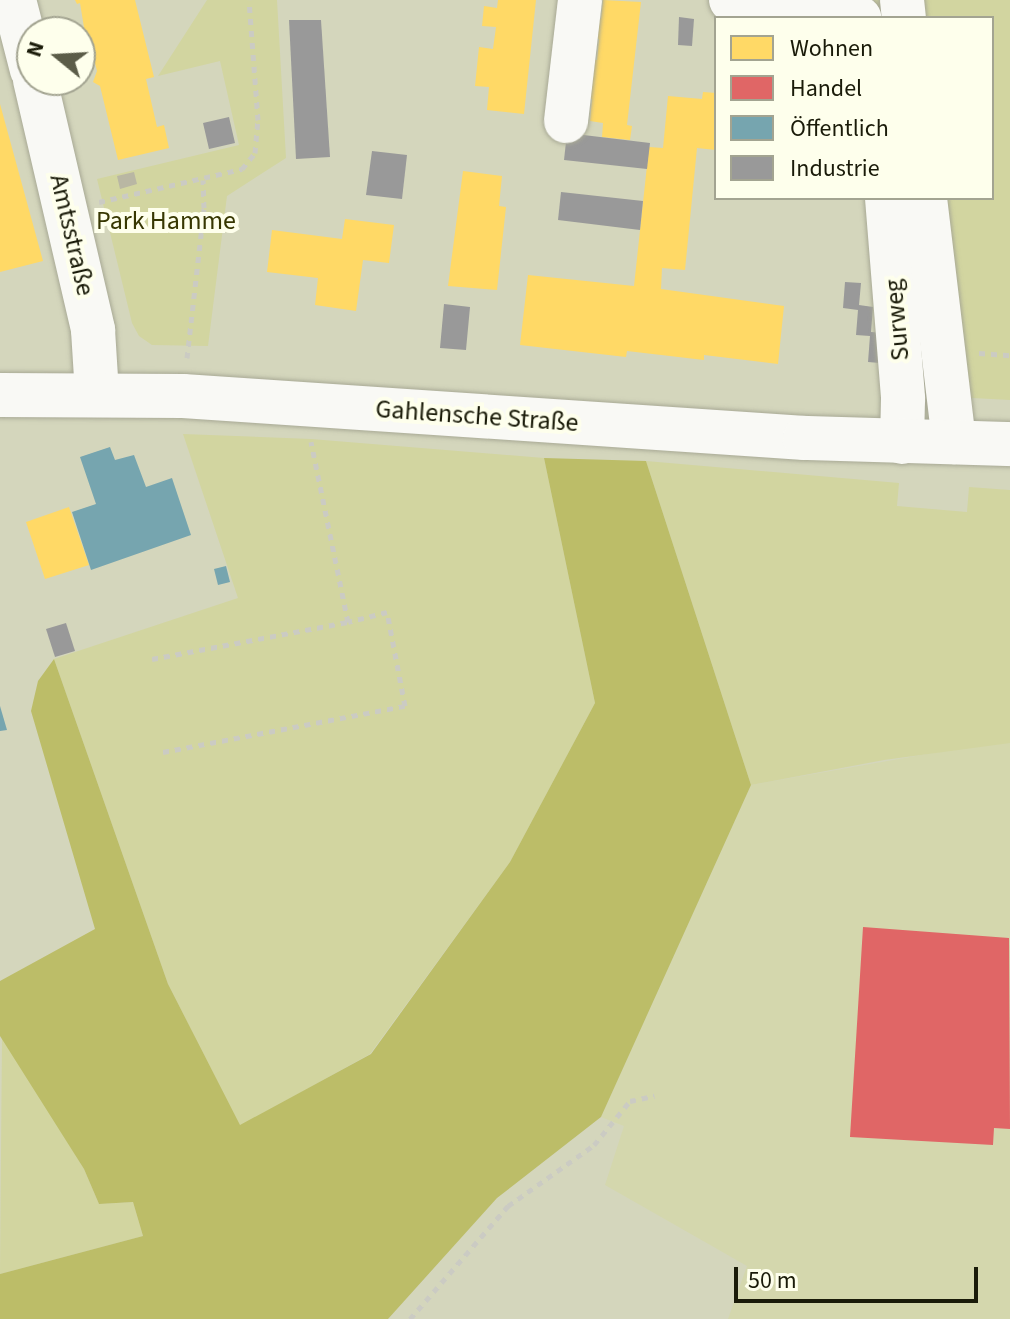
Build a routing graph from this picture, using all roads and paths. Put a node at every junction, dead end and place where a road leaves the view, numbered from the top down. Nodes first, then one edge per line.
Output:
1 (249, 0) edge
2 (580, 0) edge
3 (731, 0) edge
4 (840, 16) edge
5 (39, 96) edge
6 (566, 121) dead end
7 (203, 180) junction
8 (887, 200) edge
9 (925, 200) edge
10 (67, 208) junction
11 (97, 393) junction
12 (0, 395) edge
13 (183, 396) junction
14 (315, 406) junction
15 (902, 442) junction
16 (954, 442) junction
17 (1010, 444) edge
18 (348, 622) junction
19 (152, 659) dead end
20 (163, 752) dead end
21 (654, 1096) dead end
22 (410, 1319) edge

1 - 7 path
2 - 6 street
3 - 4 street
5 - 10 street, Amtsstraße
7 - 10 path
7 - 13 path
8 - 15 street, Surweg
9 - 16 street
10 - 11 street, Amtsstraße
11 - 12 street, Gahlensche Straße
11 - 13 street, Gahlensche Straße
13 - 14 street, Gahlensche Straße
14 - 15 street, Gahlensche Straße
14 - 18 path
15 - 16 street, Gahlensche Straße
16 - 17 street, Gahlensche Straße
18 - 19 path
18 - 20 path
21 - 22 path

